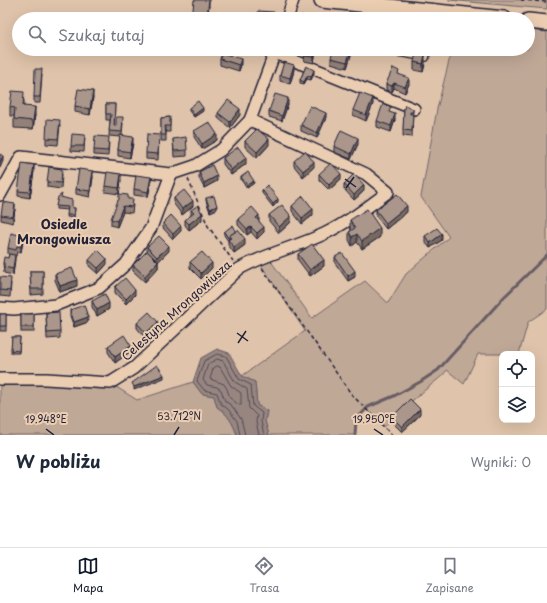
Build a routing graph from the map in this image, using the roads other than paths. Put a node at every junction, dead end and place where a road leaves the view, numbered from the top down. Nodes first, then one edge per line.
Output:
1 (293, 0) edge
2 (322, 0) edge
3 (376, 3) edge
4 (289, 12) edge
5 (448, 12) edge
6 (535, 22) edge
7 (547, 23) edge
8 (273, 56) edge
9 (287, 56) edge
10 (415, 56) edge
11 (426, 56) edge
12 (414, 109) edge
13 (250, 120) junction
14 (171, 174) junction
15 (0, 195) edge
16 (0, 308) edge
17 (0, 379) edge

1 - 4 street
2 - 3 main road
3 - 5 main road
6 - 7 main road
8 - 13 street
9 - 12 street
10 - 11 lane
13 - 14 street
13 - 17 street, Celestyna Mrongowiusza
14 - 15 street
14 - 16 street

